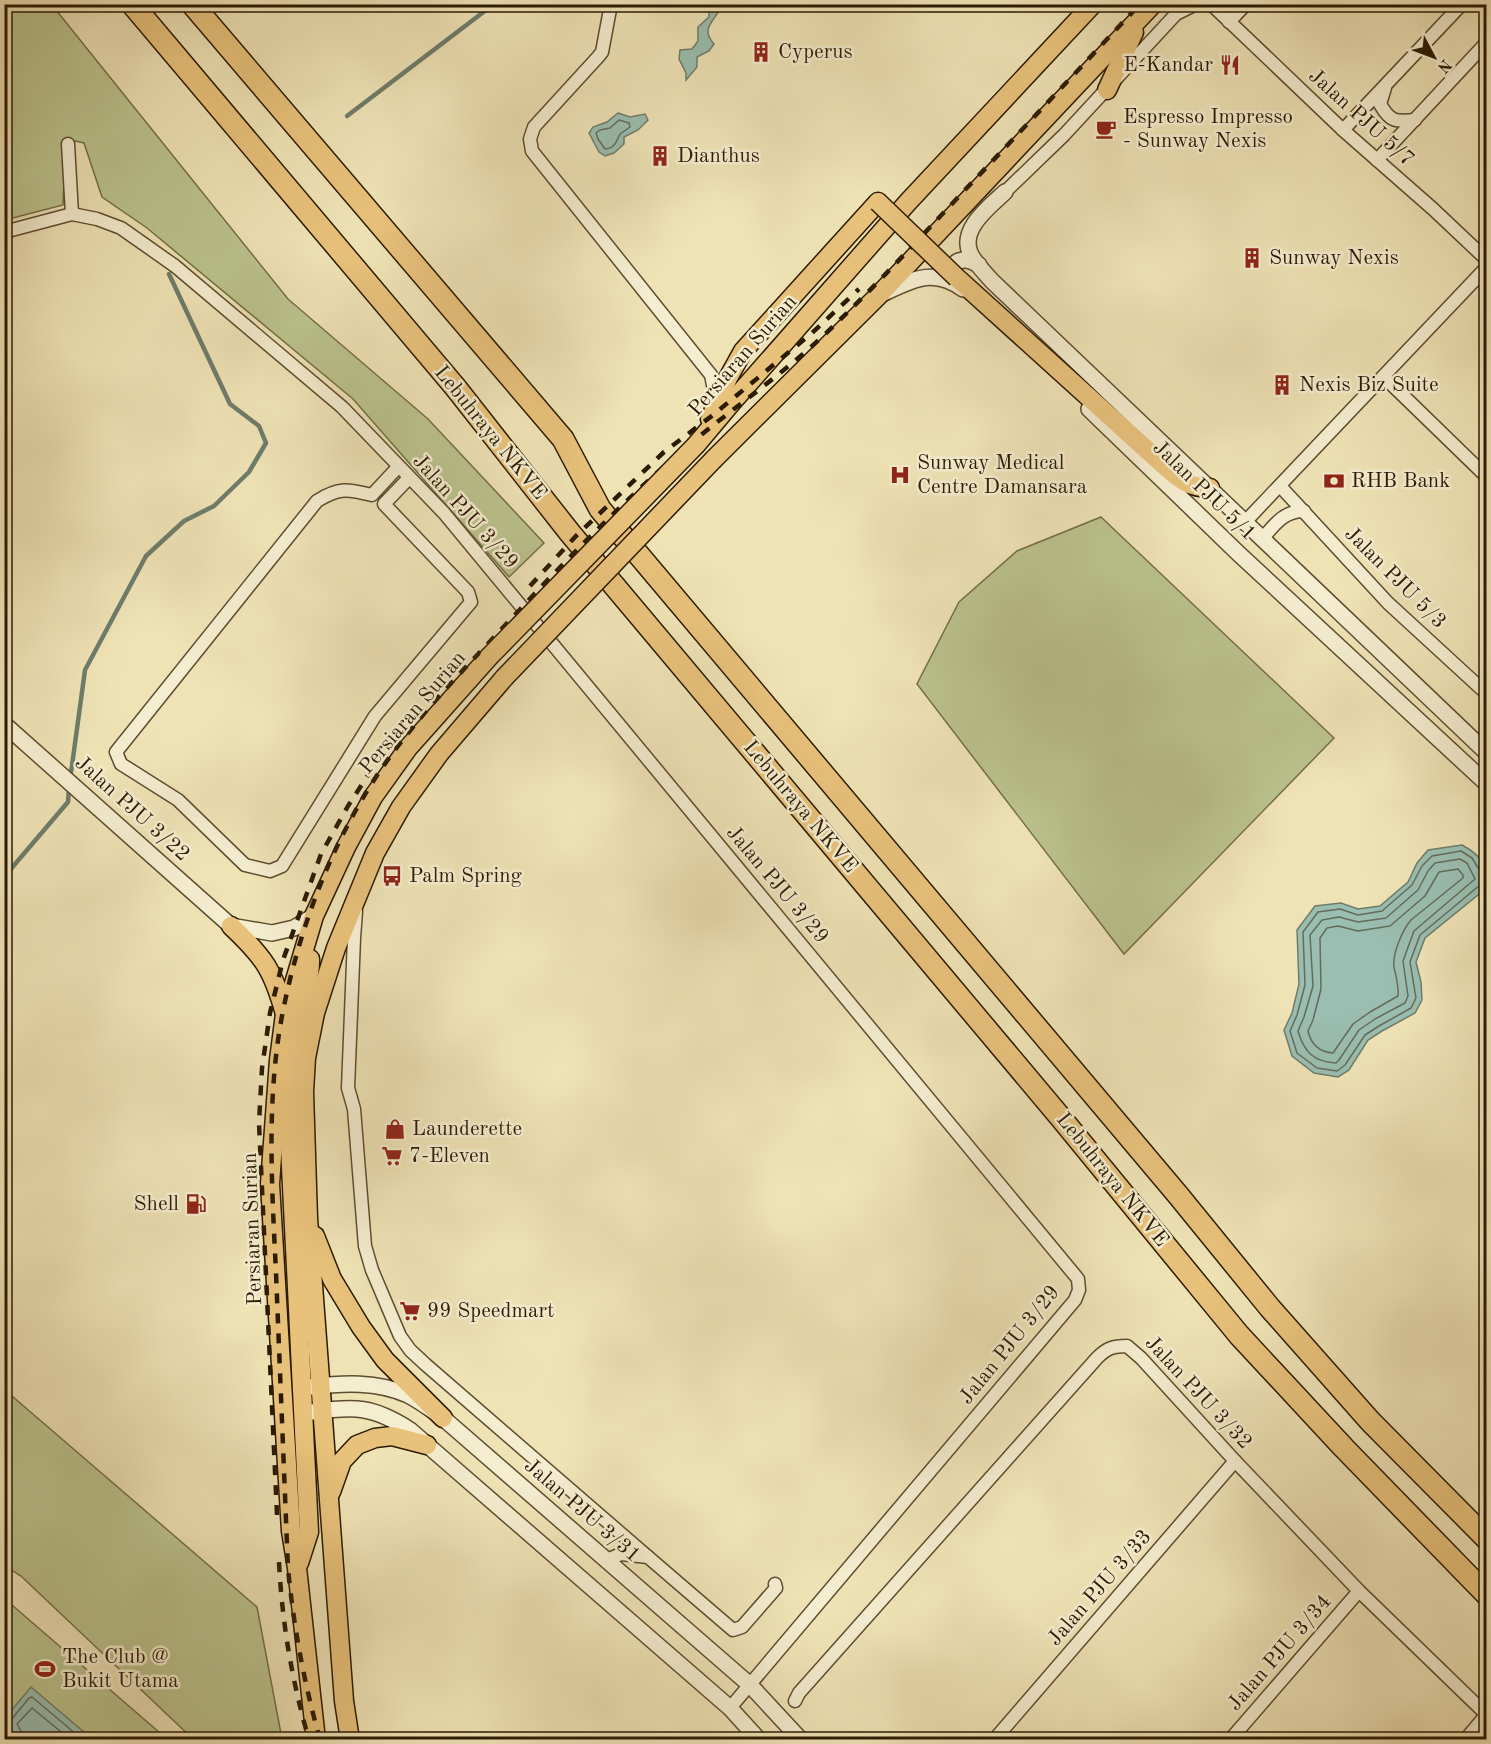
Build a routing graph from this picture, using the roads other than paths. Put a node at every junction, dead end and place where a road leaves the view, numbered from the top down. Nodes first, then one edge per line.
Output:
1 (132, 4) edge
2 (192, 4) edge
3 (611, 4) edge
4 (1093, 4) edge
5 (1200, 4) edge
6 (1211, 4) edge
7 (1246, 4) edge
8 (1462, 4) edge
9 (1147, 10) edge
10 (1229, 22) junction
11 (1486, 44) edge
12 (1385, 87) junction
13 (1107, 90) junction
14 (1415, 120) junction
15 (1343, 130) junction
16 (68, 144) dead end
17 (1377, 160) junction
18 (1005, 192) joint
19 (72, 214) junction
20 (4, 232) edge
21 (1486, 259) edge
22 (979, 265) junction
23 (1486, 268) edge
24 (956, 284) junction
25 (877, 297) junction
26 (1384, 377) junction
27 (715, 406) junction
28 (700, 440) junction
29 (398, 467) junction
30 (1486, 476) edge
31 (409, 478) junction
32 (1280, 486) junction
33 (1210, 488) junction
34 (1304, 511) junction
35 (1245, 522) junction
36 (1263, 538) junction
37 (1486, 693) edge
38 (4, 724) edge
39 (1486, 752) edge
40 (1486, 783) edge
41 (358, 895) junction
42 (314, 916) junction
43 (231, 926) junction
44 (308, 936) junction
45 (285, 1014) junction
46 (308, 1218) junction
47 (320, 1386) junction
48 (302, 1389) junction
49 (322, 1411) junction
50 (303, 1414) junction
51 (443, 1418) junction
52 (427, 1445) junction
53 (1235, 1461) junction
54 (329, 1497) junction
55 (1451, 1503) junction
56 (1486, 1521) edge
57 (1486, 1538) edge
58 (648, 1557) junction
59 (607, 1560) junction
60 (297, 1568) junction
61 (775, 1584) dead end
62 (1359, 1591) junction
63 (1486, 1594) edge
64 (750, 1685) junction
65 (795, 1701) dead end
66 (730, 1708) junction
67 (1486, 1715) edge
68 (316, 1740) edge
69 (350, 1740) edge
70 (759, 1740) edge
71 (801, 1740) edge
72 (994, 1740) edge
73 (1230, 1740) edge
74 (1466, 1740) edge

1 - 63 highway, Lebuhraya NKVE
2 - 55 highway, Lebuhraya NKVE
3 - 27 street
4 - 28 main road, Persiaran Surian
5 - 13 street
6 - 10 street, Jalan PJU 5/7
7 - 10 street
8 - 12 street
9 - 13 main road
9 - 25 main road
10 - 15 street, Jalan PJU 5/7
11 - 14 street
12 - 14 street
12 - 15 street
13 - 18 street
14 - 17 street
15 - 17 street, Jalan PJU 5/7
16 - 19 street
17 - 21 street, Jalan PJU 5/7
18 - 22 street, Jalan PJU 5/1
19 - 20 street, Jalan PJU 3/29
19 - 29 street, Jalan PJU 3/29
22 - 24 street
22 - 33 street, Jalan PJU 5/1
23 - 26 street
24 - 25 street, Jalan PJU 5/1
24 - 40 street, Jalan PJU 5/1
25 - 41 main road, bridge
26 - 30 street
26 - 32 street
27 - 28 main road
27 - 33 main road, bridge
28 - 42 main road, Persiaran Surian, bridge
29 - 31 street, Jalan PJU 3/29
29 - 31 street
31 - 64 street, Jalan PJU 3/29
32 - 34 street, Jalan PJU 5/3
32 - 35 street
33 - 35 street, Jalan PJU 5/1
34 - 36 street
34 - 37 street, Jalan PJU 5/3
35 - 36 street, Jalan PJU 5/1
36 - 39 street, Jalan PJU 5/1
38 - 43 street, Jalan PJU 3/22
41 - 46 main road
41 - 58 street
42 - 43 street
42 - 44 main road, Persiaran Surian
43 - 45 main road
44 - 45 main road, Persiaran Surian
44 - 48 main road
45 - 60 main road, Persiaran Surian
46 - 47 main road
46 - 51 main road
47 - 48 street, Jalan PJU 3/31
47 - 49 main road
47 - 51 street, Jalan PJU 3/31
48 - 50 main road
49 - 50 street
49 - 52 street
49 - 54 main road
50 - 60 main road
51 - 59 street, Jalan PJU 3/31
52 - 54 main road
52 - 66 street
53 - 62 street, Jalan PJU 3/32
53 - 65 street, Jalan PJU 3/32
53 - 72 street, Jalan PJU 3/33
54 - 69 main road
55 - 56 highway
55 - 57 highway, Lebuhraya NKVE
58 - 59 street
58 - 61 street
59 - 64 street, Jalan PJU 3/31
60 - 68 main road, Persiaran Surian
62 - 67 street, Jalan PJU 3/32
62 - 73 street, Jalan PJU 3/34
64 - 66 street, Jalan PJU 3/29
64 - 71 street, Jalan PJU 3/31
66 - 70 street
67 - 74 street

